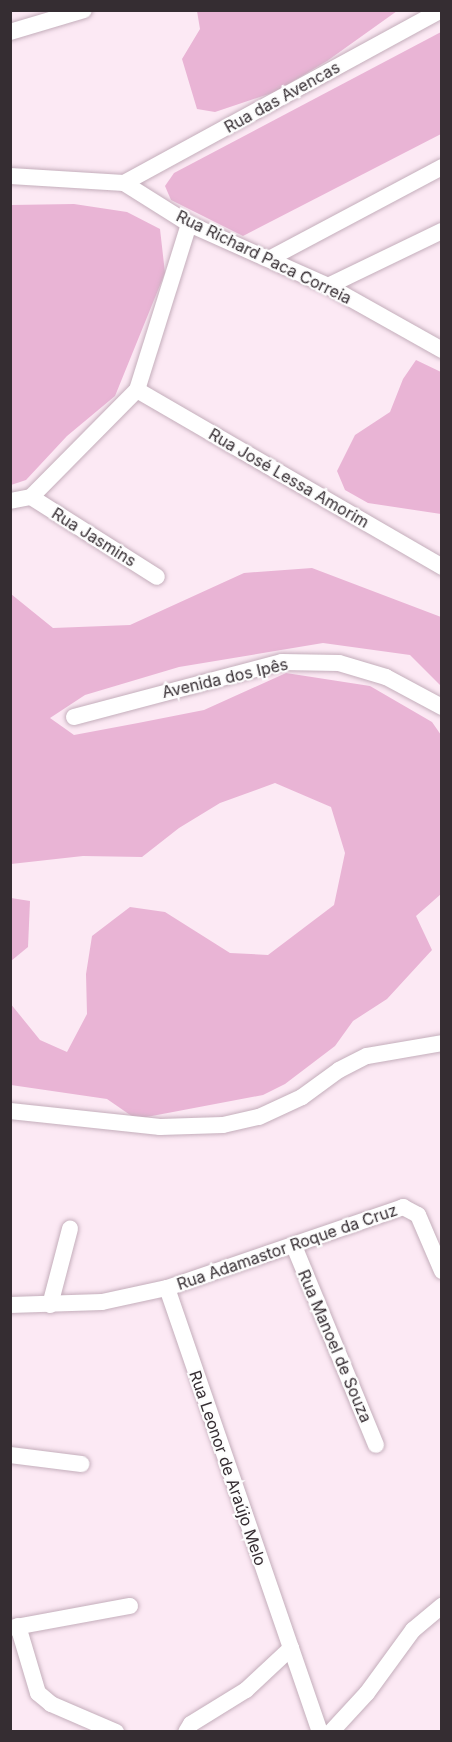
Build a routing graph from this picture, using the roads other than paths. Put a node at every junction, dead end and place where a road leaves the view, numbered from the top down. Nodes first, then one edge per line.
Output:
1 (84, 10) edge
2 (441, 10) edge
3 (10, 32) edge
4 (441, 167) edge
5 (10, 176) edge
6 (124, 183) junction
7 (189, 224) junction
8 (441, 231) edge
9 (269, 259) junction
10 (328, 286) junction
11 (441, 350) edge
12 (137, 390) junction
13 (31, 497) junction
14 (10, 501) edge
15 (441, 567) edge
16 (157, 577) dead end
17 (441, 707) edge
18 (74, 717) dead end
19 (441, 1042) edge
20 (10, 1111) edge
21 (70, 1229) dead end
22 (294, 1246) junction
23 (441, 1271) edge
24 (167, 1288) junction
25 (10, 1305) edge
26 (50, 1305) junction
27 (376, 1445) dead end
28 (10, 1455) edge
29 (81, 1464) dead end
30 (130, 1606) dead end
31 (441, 1606) edge
32 (14, 1627) edge
33 (291, 1648) junction
34 (116, 1731) edge
35 (186, 1731) edge
36 (320, 1731) edge
37 (331, 1731) edge

1 - 3 street
2 - 6 street, Rua das Avencas
4 - 9 street
5 - 6 street, Rua Richard Paca Correia
6 - 7 street, Rua Richard Paca Correia
7 - 9 street, Rua Richard Paca Correia
7 - 12 street
8 - 10 street
9 - 10 street, Rua Richard Paca Correia
10 - 11 street, Rua Richard Paca Correia
12 - 13 street
12 - 15 street, Rua José Lessa Amorim
13 - 14 street
13 - 16 street, Rua Jasmins
17 - 18 street, Avenida dos Ipês
19 - 20 street
21 - 26 street
22 - 23 street, Rua Adamastor Roque da Cruz
22 - 24 street, Rua Adamastor Roque da Cruz
22 - 27 street, Rua Manoel de Souza
24 - 26 street, Rua Adamastor Roque da Cruz
24 - 33 street, Rua Leonor de Araújo Melo
25 - 26 street, Rua Adamastor Roque da Cruz
28 - 29 street
30 - 32 street
31 - 37 street
32 - 34 street
33 - 35 street
33 - 36 street, Rua Leonor de Araújo Melo

